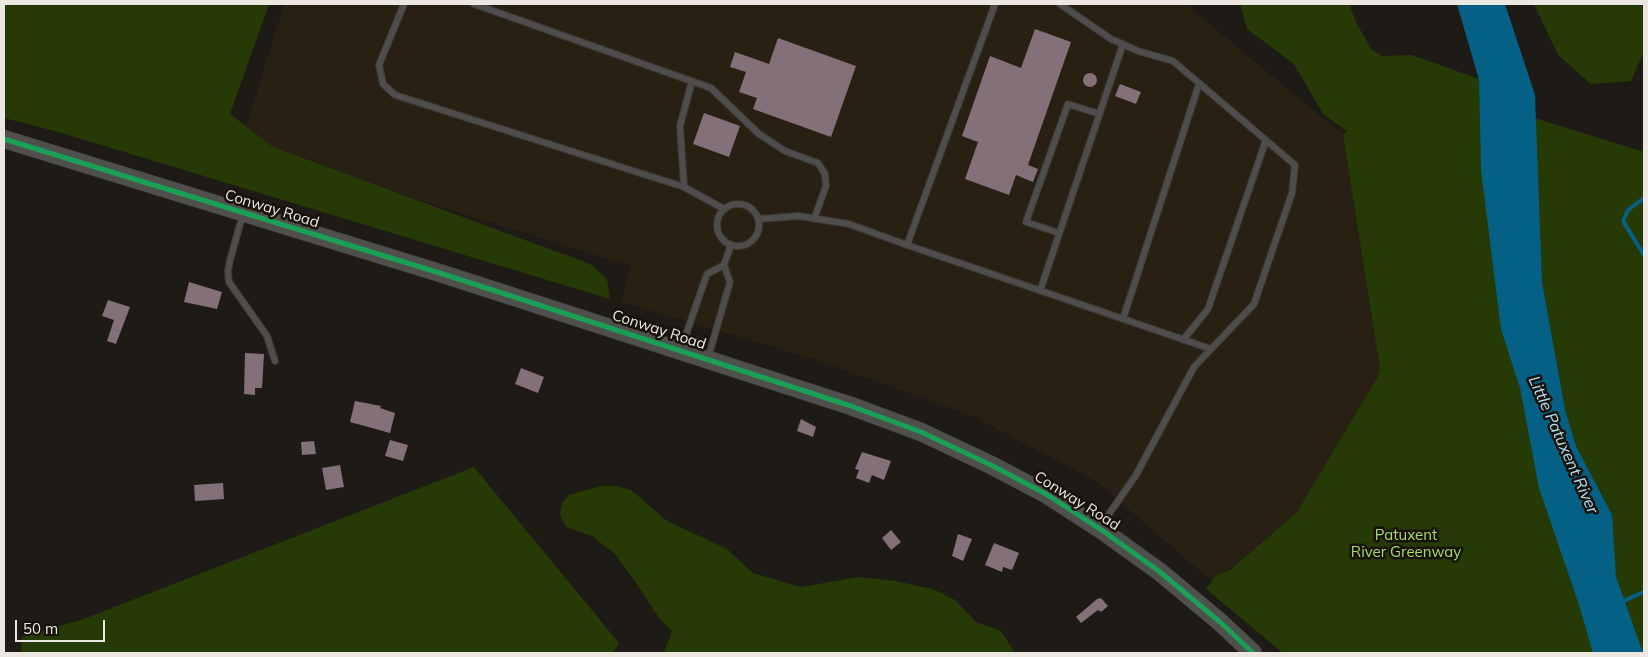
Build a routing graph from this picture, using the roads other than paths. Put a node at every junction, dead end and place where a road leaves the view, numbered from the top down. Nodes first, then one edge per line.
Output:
1 (404, 4) edge
2 (474, 4) edge
3 (995, 4) edge
4 (1060, 4) edge
5 (1122, 44) junction
6 (692, 81) junction
7 (1199, 84) junction
8 (1099, 114) junction
9 (4, 138) edge
10 (1266, 140) junction
11 (684, 187) junction
12 (724, 209) junction
13 (243, 214) junction
14 (758, 219) junction
15 (814, 219) junction
16 (1059, 233) junction
17 (731, 245) junction
18 (907, 245) junction
19 (724, 265) junction
20 (1040, 290) junction
21 (1123, 319) junction
22 (1183, 340) junction
23 (1211, 349) junction
24 (680, 350) junction
25 (707, 359) junction
26 (275, 361) dead end
27 (1099, 528) junction
28 (1253, 653) edge

1 - 11 lane
2 - 6 lane
3 - 18 lane
4 - 5 lane
5 - 7 lane
5 - 8 lane
6 - 11 lane
6 - 15 lane
7 - 10 lane
7 - 21 lane
8 - 16 lane
8 - 16 lane
9 - 13 street, Conway Road
10 - 22 lane
10 - 23 lane
11 - 12 lane
12 - 14 lane
12 - 17 lane
13 - 24 street, Conway Road
13 - 26 lane
14 - 15 lane
14 - 17 lane
15 - 18 lane
16 - 20 lane
17 - 19 lane
18 - 20 lane
19 - 24 lane
19 - 25 lane
20 - 21 lane
21 - 22 lane
22 - 23 lane
23 - 27 lane
24 - 25 street, Conway Road
25 - 27 street, Conway Road
27 - 28 street, Conway Road

